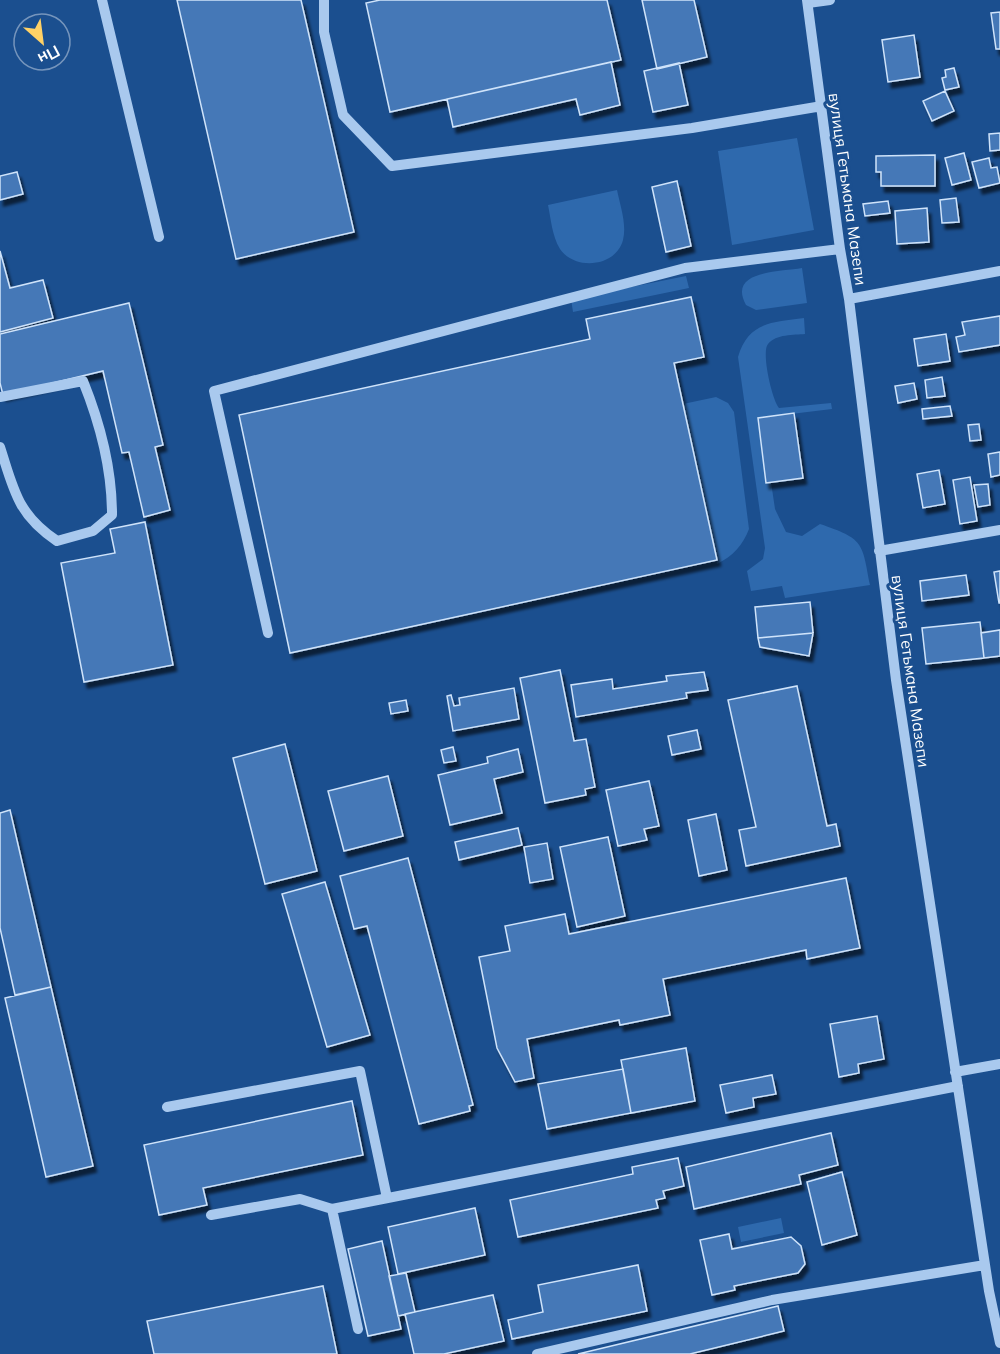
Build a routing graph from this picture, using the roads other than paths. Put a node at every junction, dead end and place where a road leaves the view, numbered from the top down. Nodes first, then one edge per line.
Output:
1 (102, 0) edge
2 (324, 0) edge
3 (830, 0) edge
4 (807, 2) edge
5 (822, 106) junction
6 (159, 237) dead end
7 (840, 249) junction
8 (1000, 271) edge
9 (849, 299) junction
10 (0, 397) edge
11 (0, 447) edge
12 (1000, 530) edge
13 (879, 551) junction
14 (268, 633) dead end
15 (1000, 1064) edge
16 (956, 1072) junction
17 (958, 1086) junction
18 (167, 1107) dead end
19 (387, 1198) junction
20 (332, 1209) junction
21 (211, 1215) dead end
22 (985, 1265) junction
23 (994, 1290) edge
24 (358, 1329) dead end
25 (1000, 1343) edge
26 (537, 1354) edge

1 - 6 street
2 - 5 street
3 - 4 street
4 - 5 street, вулиця Гетьмана Мазепи
5 - 7 street, вулиця Гетьмана Мазепи
7 - 9 street, вулиця Гетьмана Мазепи
7 - 14 street
8 - 9 street
9 - 13 street, вулиця Гетьмана Мазепи
10 - 11 street
12 - 13 street
13 - 16 street, вулиця Гетьмана Мазепи
15 - 16 street
16 - 17 street, вулиця Гетьмана Мазепи
17 - 19 street
17 - 22 street, вулиця Гетьмана Мазепи
18 - 19 street
19 - 20 street
20 - 21 street
20 - 24 street
22 - 23 street, вулиця Гетьмана Мазепи
22 - 26 street
23 - 25 street, вулиця Гетьмана Мазепи

